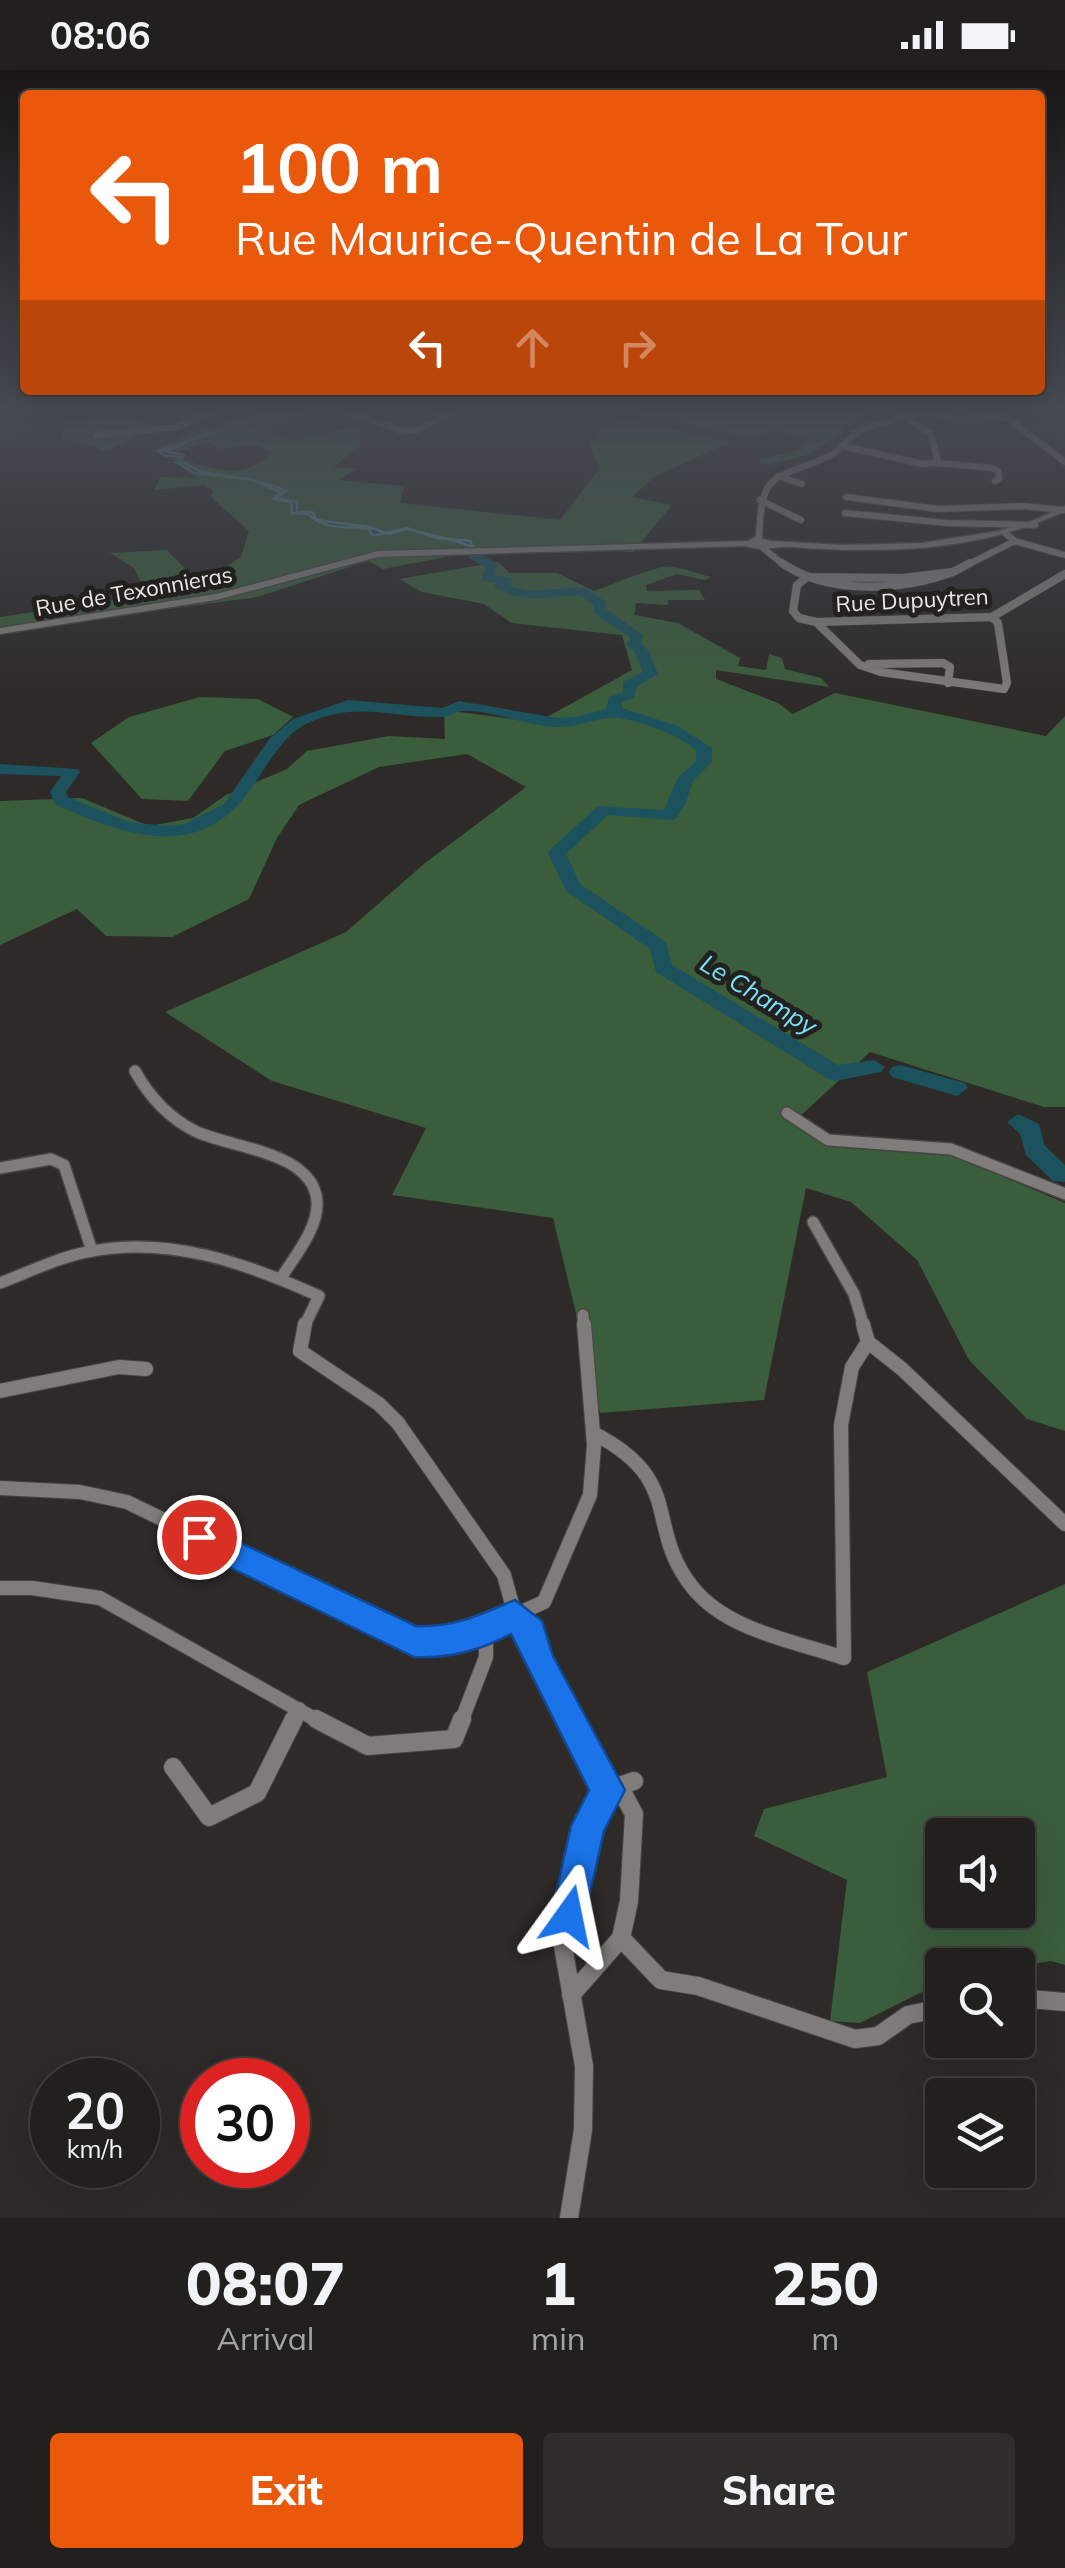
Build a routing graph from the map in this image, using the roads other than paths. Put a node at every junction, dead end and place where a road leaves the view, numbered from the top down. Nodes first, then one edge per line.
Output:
1 (760, 507) edge
2 (775, 507) edge
3 (932, 507) edge
4 (961, 507) edge
5 (1025, 507) edge
6 (938, 508) junction
7 (1064, 509) edge
8 (845, 514) dead end
9 (801, 520) dead end
10 (947, 523) junction
11 (1035, 524) junction
12 (1004, 533) junction
13 (990, 537) junction
14 (761, 543) junction
15 (1012, 543) junction
16 (1065, 555) edge
17 (1065, 574) edge
18 (808, 577) junction
19 (992, 617) junction
20 (816, 622) junction
21 (0, 631) edge
22 (860, 665) junction
23 (948, 683) junction
24 (135, 1071) dead end
25 (788, 1113) dead end
26 (0, 1168) edge
27 (1065, 1194) edge
28 (813, 1222) dead end
29 (92, 1251) junction
30 (281, 1278) junction
31 (0, 1283) edge
32 (583, 1316) dead end
33 (868, 1342) junction
34 (146, 1368) dead end
35 (0, 1391) edge
36 (593, 1433) junction
37 (0, 1488) edge
38 (1065, 1524) edge
39 (0, 1588) edge
40 (515, 1616) junction
41 (486, 1630) junction
42 (299, 1709) junction
43 (173, 1767) dead end
44 (620, 1786) junction
45 (620, 1938) junction
46 (571, 1995) junction
47 (1035, 1999) edge
48 (1065, 2002) edge
49 (925, 2012) edge
50 (569, 2218) edge

1 - 14 street
2 - 9 street
3 - 6 street
4 - 6 street
5 - 7 street
6 - 10 street
7 - 11 main road, Rue de Texonnieras
8 - 10 street
10 - 11 street
11 - 12 main road, Rue de Texonnieras
12 - 13 main road, Rue de Texonnieras
12 - 15 street
13 - 14 main road, Rue de Texonnieras
13 - 15 street
14 - 18 street
14 - 21 main road, Rue de Texonnieras
15 - 16 street
15 - 18 street
17 - 19 street, Rue Dupuytren
18 - 20 street, Rue Dupuytren
19 - 20 street, Rue Dupuytren
19 - 23 street
20 - 22 street
22 - 23 street
22 - 23 street
24 - 30 street
25 - 27 street
26 - 29 street
28 - 33 street
29 - 30 street
29 - 31 street
30 - 40 street
32 - 36 street
33 - 36 street
33 - 38 street
34 - 35 street
36 - 40 street
37 - 41 street
39 - 42 street
40 - 41 street
40 - 44 street
41 - 42 street
42 - 43 street
44 - 45 street
44 - 46 street
45 - 46 street
45 - 49 street
46 - 50 street
47 - 48 street

